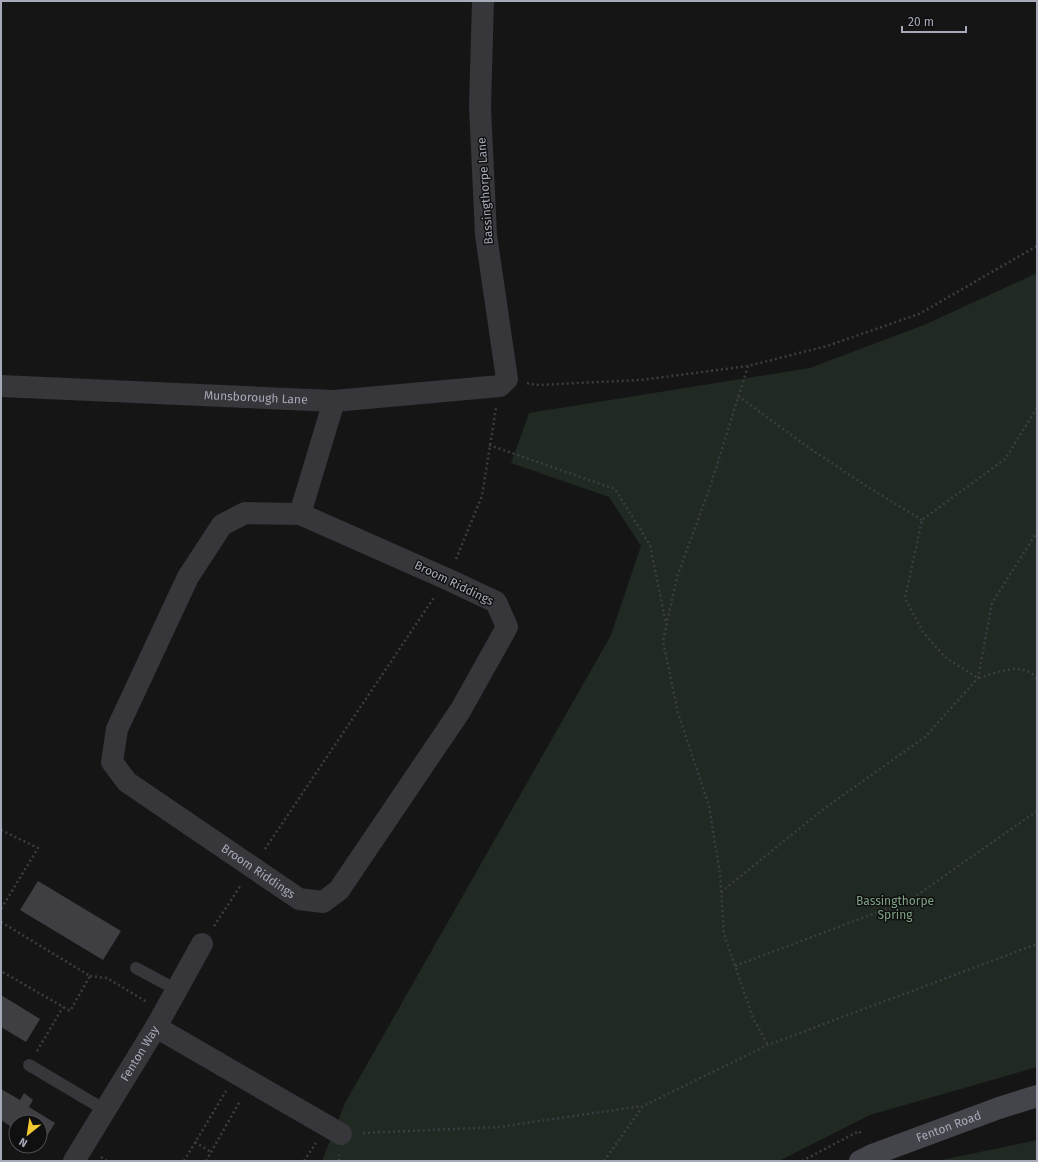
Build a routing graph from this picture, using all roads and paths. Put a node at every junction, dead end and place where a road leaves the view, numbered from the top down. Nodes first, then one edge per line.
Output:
1 (483, 1) edge
2 (1037, 246) edge
3 (748, 366) junction
4 (503, 382) junction
5 (1, 386) edge
6 (738, 396) junction
7 (334, 401) junction
8 (1037, 408) edge
9 (489, 446) junction
10 (300, 514) junction
11 (922, 520) junction
12 (1037, 532) edge
13 (447, 579) junction
14 (666, 625) junction
15 (978, 678) junction
16 (1037, 679) edge
17 (1037, 811) edge
18 (1, 830) edge
19 (252, 868) junction
20 (721, 892) junction
21 (1, 909) edge
22 (1, 922) edge
23 (202, 944) joint
24 (1037, 944) edge
25 (735, 966) junction
26 (136, 968) dead end
27 (1, 971) edge
28 (90, 976) junction
29 (177, 990) junction
30 (63, 1007) junction
31 (160, 1020) junction
32 (768, 1045) junction
33 (29, 1065) joint
34 (244, 1078) junction
35 (1037, 1096) edge
36 (643, 1106) junction
37 (106, 1110) junction
38 (341, 1134) joint
39 (195, 1142) junction
40 (211, 1152) junction
41 (74, 1161) edge
42 (184, 1161) edge
43 (206, 1161) edge
44 (604, 1161) edge
45 (860, 1161) edge

1 - 4 street, Bassingthorpe Lane
2 - 3 path
3 - 4 path
3 - 6 path
4 - 7 street, Munsborough Lane
4 - 9 path
5 - 7 street, Munsborough Lane
6 - 11 path
6 - 14 path
7 - 10 street
8 - 11 path
9 - 13 path
9 - 14 path
10 - 13 street, Broom Riddings
10 - 19 street, Broom Riddings
11 - 15 path
12 - 15 path
13 - 19 path
13 - 19 street, Broom Riddings
14 - 20 path
15 - 16 path
15 - 20 path
17 - 25 path
18 - 21 path
19 - 23 path
20 - 25 path
22 - 28 path
23 - 29 street, Fenton Way
24 - 32 path
25 - 32 path
26 - 29 lane
27 - 30 path
28 - 30 path
28 - 31 path
29 - 31 street, Fenton Way
30 - 33 path
31 - 34 street
31 - 37 street, Fenton Way
32 - 36 path
33 - 37 lane
34 - 38 street
34 - 39 path
34 - 40 path
35 - 45 street, Fenton Road
36 - 38 path
36 - 44 path
37 - 41 street, Fenton Way
39 - 40 path
39 - 42 path
40 - 43 path

